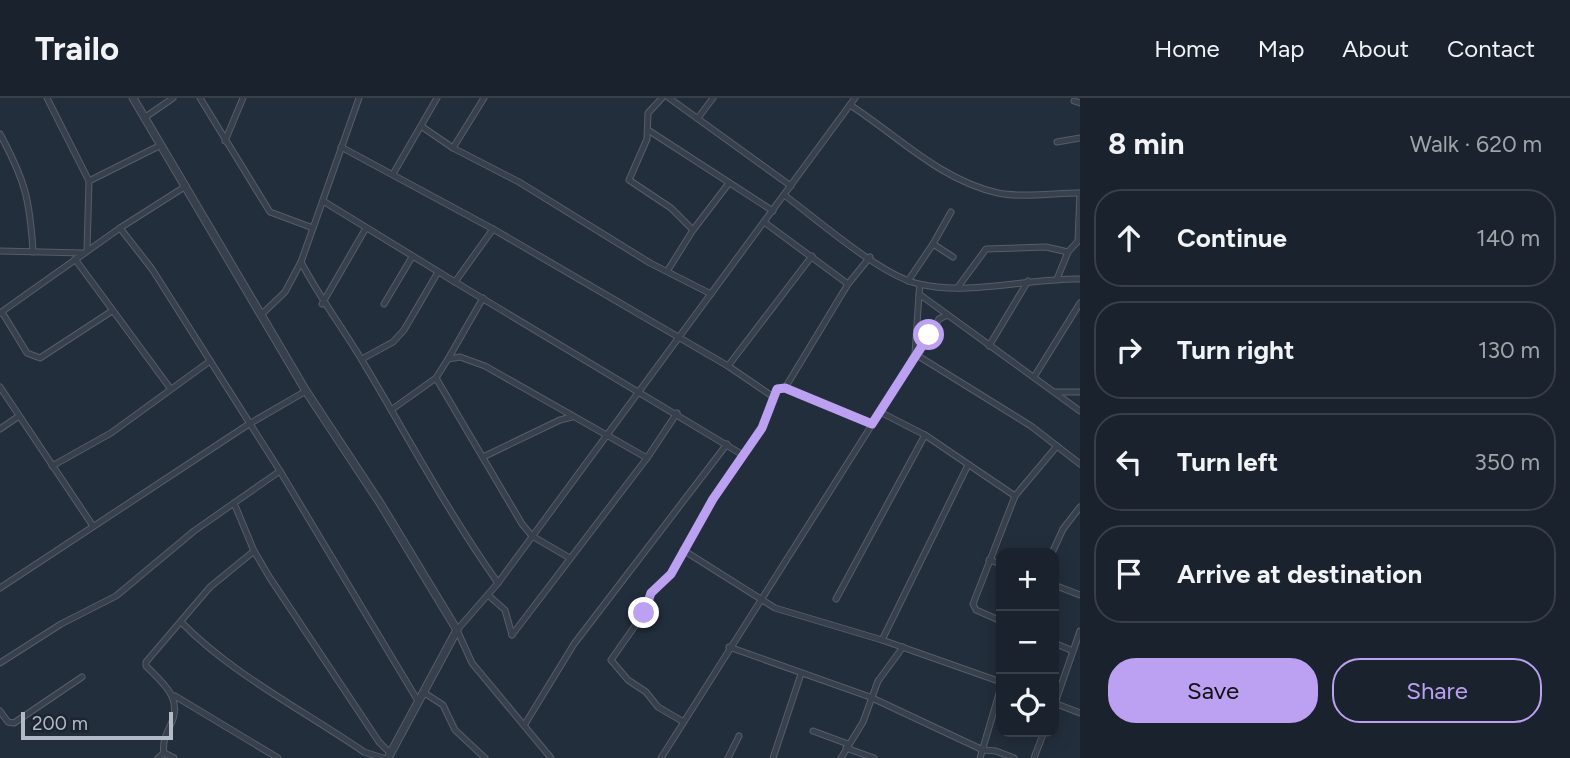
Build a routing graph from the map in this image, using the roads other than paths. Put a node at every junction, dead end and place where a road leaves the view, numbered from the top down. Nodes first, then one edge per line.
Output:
1 (47, 98) edge
2 (133, 98) edge
3 (173, 98) edge
4 (200, 98) edge
5 (243, 98) edge
6 (359, 98) edge
7 (437, 98) edge
8 (485, 98) edge
9 (662, 98) edge
10 (669, 98) edge
11 (713, 98) edge
12 (855, 98) edge
13 (850, 105) junction
14 (144, 118) junction
15 (698, 118) junction
16 (421, 126) junction
17 (648, 130) junction
18 (0, 134) edge
19 (1080, 138) edge
20 (225, 141) junction
21 (1057, 142) dead end
22 (161, 145) junction
23 (341, 147) junction
24 (453, 148) junction
25 (393, 174) junction
26 (89, 181) junction
27 (729, 183) junction
28 (186, 186) junction
29 (791, 186) junction
30 (1080, 193) edge
31 (784, 195) junction
32 (323, 201) junction
33 (773, 211) junction
34 (951, 212) dead end
35 (764, 222) junction
36 (120, 228) junction
37 (313, 228) junction
38 (366, 228) junction
39 (493, 229) junction
40 (693, 230) junction
41 (933, 244) junction
42 (0, 251) edge
43 (33, 252) junction
44 (85, 252) junction
45 (1068, 252) junction
46 (812, 256) junction
47 (412, 257) junction
48 (870, 257) junction
49 (953, 257) dead end
50 (75, 259) junction
51 (301, 262) junction
52 (668, 270) junction
53 (438, 272) junction
54 (1057, 279) junction
55 (1080, 279) edge
56 (908, 281) junction
57 (1028, 281) junction
58 (455, 282) junction
59 (848, 284) junction
60 (920, 285) junction
61 (958, 288) junction
62 (711, 294) junction
63 (919, 294) junction
64 (483, 298) junction
65 (1080, 303) edge
66 (323, 304) junction
67 (384, 304) dead end
68 (112, 311) junction
69 (1, 312) edge
70 (262, 314) junction
71 (947, 315) junction
72 (679, 338) junction
73 (989, 346) junction
74 (916, 354) junction
75 (362, 359) junction
76 (448, 359) junction
77 (210, 361) junction
78 (728, 366) junction
79 (1034, 377) junction
80 (436, 378) junction
81 (0, 387) edge
82 (170, 387) junction
83 (785, 388) junction
84 (638, 390) junction
85 (306, 391) junction
86 (1055, 391) junction
87 (1080, 392) edge
88 (772, 396) junction
89 (391, 410) junction
90 (1080, 411) edge
91 (880, 412) junction
92 (677, 413) junction
93 (19, 416) junction
94 (572, 417) junction
95 (249, 424) junction
96 (872, 424) junction
97 (0, 429) edge
98 (606, 434) junction
99 (925, 435) junction
100 (727, 444) junction
101 (1057, 446) junction
102 (1080, 453) edge
103 (743, 455) junction
104 (483, 457) junction
105 (647, 458) junction
106 (1077, 462) edge
107 (968, 465) junction
108 (52, 466) junction
109 (280, 471) junction
110 (1015, 496) junction
111 (234, 503) junction
112 (1080, 507) edge
113 (93, 526) junction
114 (532, 536) junction
115 (1054, 548) edge
116 (683, 550) junction
117 (254, 551) junction
118 (568, 558) junction
119 (989, 560) junction
120 (996, 562) edge
121 (498, 583) junction
122 (1059, 587) edge
123 (0, 588) edge
124 (488, 595) junction
125 (1080, 595) edge
126 (761, 599) junction
127 (836, 599) dead end
128 (996, 618) edge
129 (181, 622) junction
130 (457, 631) junction
131 (1080, 631) edge
132 (882, 640) junction
133 (1059, 645) edge
134 (729, 647) junction
135 (903, 647) junction
136 (1073, 651) junction
137 (0, 663) edge
138 (801, 674) junction
139 (82, 677) dead end
140 (996, 683) edge
141 (1059, 690) edge
142 (423, 692) junction
143 (172, 694) junction
144 (870, 697) junction
145 (418, 701) junction
146 (996, 703) edge
147 (1059, 706) edge
148 (0, 710) edge
149 (1080, 713) edge
150 (682, 721) junction
151 (525, 724) junction
152 (813, 732) dead end
153 (739, 736) dead end
154 (1042, 737) edge
155 (847, 746) junction
156 (983, 750) junction
157 (164, 753) junction
158 (387, 756) edge
159 (158, 758) edge
160 (174, 758) edge
161 (278, 758) edge
162 (485, 758) edge
163 (551, 758) edge
164 (661, 758) edge
165 (728, 758) edge
166 (773, 758) edge
167 (841, 758) edge
168 (874, 758) edge
169 (980, 758) edge
170 (1014, 758) edge
171 (1034, 758) edge

1 - 26 street
2 - 14 street
3 - 14 street
4 - 20 street
5 - 20 street
6 - 23 street
7 - 16 street
8 - 24 street
9 - 17 street
10 - 15 street
11 - 15 street
12 - 13 street
13 - 29 street
13 - 30 street
14 - 22 street
15 - 29 street
16 - 24 street
16 - 25 street
17 - 27 street
17 - 40 street
18 - 43 street
19 - 21 street
20 - 37 street
22 - 26 street
22 - 28 street
23 - 25 street
23 - 32 street
24 - 52 street
25 - 39 street
26 - 44 street
27 - 33 street
27 - 40 street
28 - 36 street
28 - 70 street
29 - 31 street
30 - 45 street
31 - 33 street
31 - 48 street
32 - 37 street
32 - 38 street
33 - 35 street
34 - 41 street
35 - 46 street
35 - 62 street
36 - 44 street
36 - 77 street
37 - 51 street
38 - 47 street
38 - 66 street
39 - 58 street
39 - 72 street
40 - 52 street
41 - 49 street
41 - 56 street
42 - 43 street
43 - 44 street
44 - 50 street
45 - 54 street
45 - 61 street
46 - 59 street
46 - 78 street
47 - 53 street
47 - 67 street
48 - 56 street
48 - 59 street
50 - 68 street
50 - 69 street
51 - 66 street
51 - 70 street
52 - 62 street
53 - 58 street
53 - 75 street
54 - 55 street
54 - 57 street
56 - 60 street
57 - 61 street
57 - 73 street
58 - 64 street
59 - 83 street
60 - 61 street
60 - 63 street
62 - 72 street
63 - 71 street
63 - 74 street
64 - 76 street
64 - 84 street
65 - 79 street
66 - 75 street
68 - 69 street
68 - 82 street
70 - 85 street
71 - 73 street
71 - 74 street
72 - 78 street
72 - 84 street
73 - 79 street
74 - 91 street
74 - 101 street
75 - 89 street
76 - 80 street
76 - 94 street
77 - 82 street
77 - 95 street
78 - 88 street
79 - 86 street
80 - 89 street
80 - 104 street
81 - 93 street
82 - 108 street
83 - 88 street
83 - 96 street
84 - 92 street
84 - 98 street
85 - 95 street
85 - 130 street
86 - 87 street
86 - 90 street
88 - 103 street
89 - 121 street
91 - 96 street
91 - 99 street
92 - 100 street
92 - 105 street
93 - 97 street
93 - 108 street
94 - 98 street
94 - 104 street
95 - 109 street
95 - 113 street
96 - 126 street
98 - 105 street
98 - 114 street
99 - 107 street
99 - 127 street
100 - 103 street
100 - 151 street
101 - 106 street
101 - 110 street
102 - 106 street
103 - 116 street
104 - 114 street
105 - 118 street
107 - 110 street
107 - 132 street
108 - 113 street
109 - 111 street
109 - 145 street
110 - 119 street
111 - 117 street
111 - 137 street
112 - 115 street
113 - 123 street
114 - 118 street
114 - 121 street
116 - 126 street
116 - 150 street
117 - 129 street
117 - 158 street
118 - 124 street
119 - 120 street
119 - 128 street
121 - 124 street
122 - 125 street
124 - 130 street
126 - 132 street
126 - 134 street
129 - 143 street
129 - 158 street
130 - 142 street
130 - 151 street
131 - 136 street
132 - 135 street
133 - 136 street
134 - 138 street
134 - 150 street
135 - 140 street
135 - 144 street
136 - 141 street
138 - 144 street
138 - 166 street
139 - 148 street
142 - 145 street
142 - 162 street
143 - 157 street
143 - 161 street
144 - 155 street
144 - 156 street
145 - 158 street
146 - 156 street
147 - 149 street
150 - 164 street
151 - 163 street
152 - 155 street
153 - 165 street
154 - 171 street
155 - 167 street
155 - 168 street
156 - 169 street
156 - 170 street
157 - 159 street
157 - 160 street

